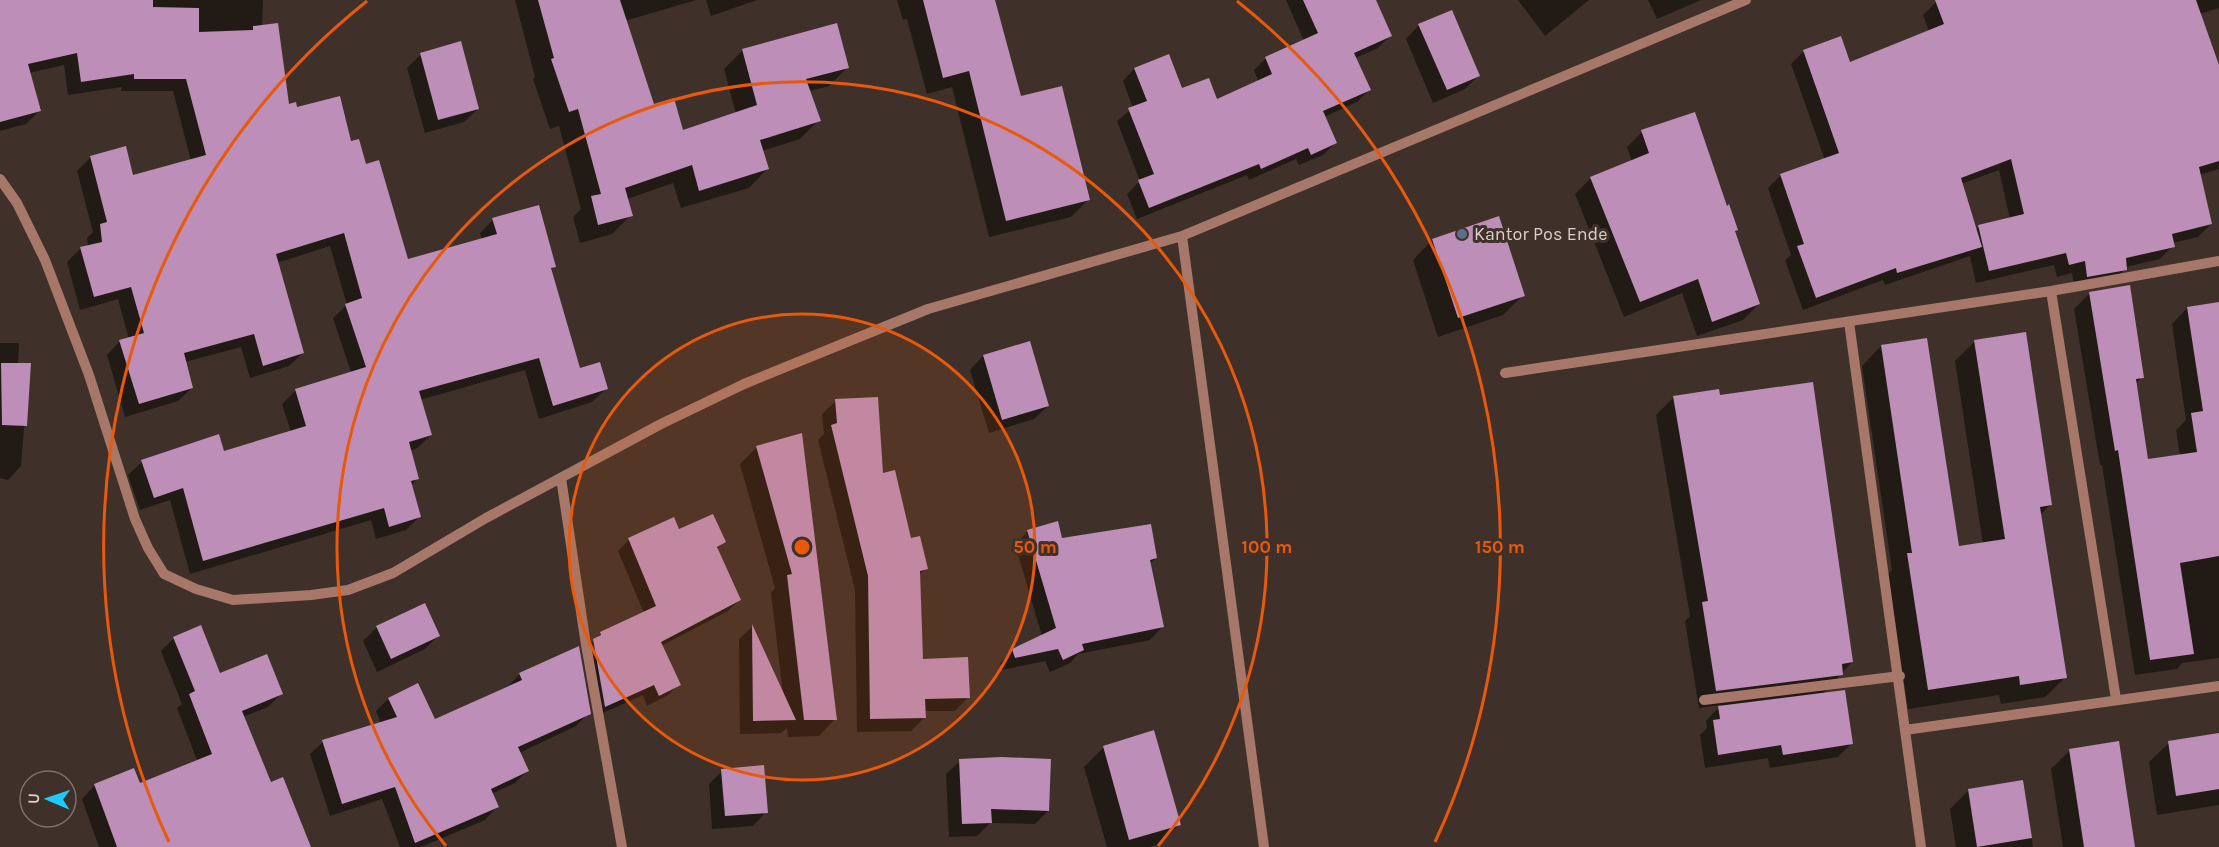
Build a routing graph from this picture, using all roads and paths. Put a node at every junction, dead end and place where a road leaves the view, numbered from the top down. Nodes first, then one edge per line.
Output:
1 (1746, 0) edge
2 (0, 179) edge
3 (1182, 236) junction
4 (2219, 261) edge
5 (2051, 291) junction
6 (1849, 322) junction
7 (1505, 373) dead end
8 (561, 478) junction
9 (1900, 676) junction
10 (2219, 686) edge
11 (2116, 699) junction
12 (1704, 700) dead end
13 (1905, 729) junction
14 (622, 847) edge
15 (1264, 847) edge
16 (1921, 847) edge

1 - 3 street
2 - 8 street
3 - 8 street
3 - 15 street
4 - 5 street
5 - 6 street
5 - 11 street
6 - 7 street
6 - 9 street
8 - 14 street
9 - 12 street
9 - 13 street
10 - 11 street
11 - 13 street
13 - 16 street

